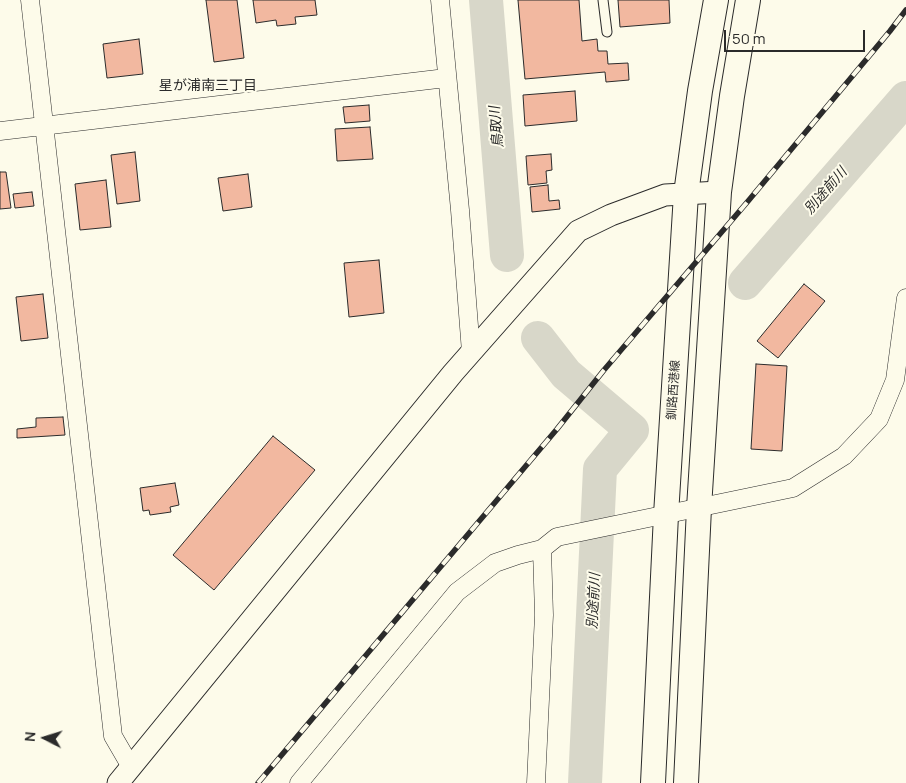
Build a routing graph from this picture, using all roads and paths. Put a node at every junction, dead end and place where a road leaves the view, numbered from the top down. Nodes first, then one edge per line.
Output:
1 (30, 0) edge
2 (440, 0) edge
3 (603, 0) edge
4 (716, 0) edge
5 (748, 0) edge
6 (607, 32) dead end
7 (446, 78) junction
8 (45, 127) junction
9 (0, 131) edge
10 (719, 192) junction
11 (686, 194) junction
12 (906, 298) edge
13 (471, 352) junction
14 (699, 508) junction
15 (666, 515) junction
16 (542, 549) junction
17 (125, 775) edge
18 (299, 783) edge
19 (536, 783) edge
20 (653, 783) edge
21 (686, 783) edge

1 - 8 street
2 - 7 street
3 - 6 lane
4 - 11 main road, 釧路西港線
5 - 10 main road
7 - 8 street
7 - 13 street
8 - 9 street
8 - 17 street
10 - 11 street
10 - 14 main road
11 - 13 street
11 - 15 main road, 釧路西港線
12 - 14 street
13 - 17 street
14 - 15 street
14 - 21 main road
15 - 16 street
15 - 20 main road, 釧路西港線
16 - 18 street
16 - 19 street

